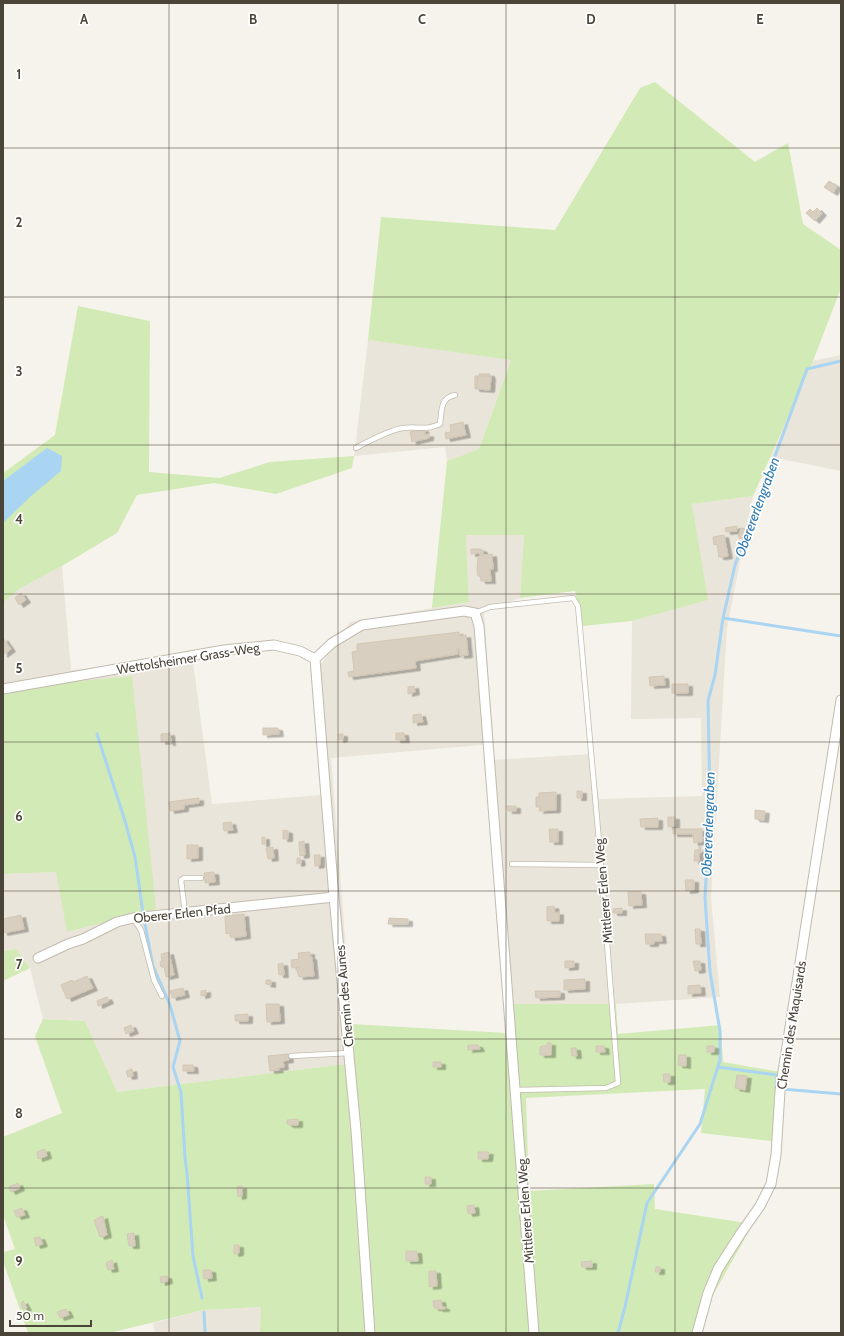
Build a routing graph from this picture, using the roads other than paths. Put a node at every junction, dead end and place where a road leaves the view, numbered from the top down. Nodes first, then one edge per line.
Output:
1 (456, 395) dead end
2 (356, 448) dead end
3 (474, 613) junction
4 (315, 659) junction
5 (3, 689) edge
6 (841, 700) edge
7 (512, 864) dead end
8 (601, 865) junction
9 (201, 878) dead end
10 (334, 897) junction
11 (185, 913) junction
12 (132, 918) junction
13 (38, 958) dead end
14 (162, 996) dead end
15 (349, 1053) junction
16 (290, 1056) dead end
17 (516, 1090) junction
18 (370, 1333) edge
19 (534, 1333) edge
20 (697, 1333) edge

1 - 2 lane
3 - 4 street
3 - 8 lane, Mittlerer Erlen Weg
3 - 17 street, Mittlerer Erlen Weg
4 - 5 street, Wettolsheimer Grass-Weg
4 - 10 street, Chemin des Aunes
6 - 20 street, Chemin des Maquisards
7 - 8 lane
8 - 17 lane, Mittlerer Erlen Weg
9 - 11 lane
10 - 11 street, Oberer Erlen Pfad
10 - 15 street, Chemin des Aunes
11 - 12 street, Oberer Erlen Pfad
12 - 13 street, Oberer Erlen Pfad
12 - 14 lane
15 - 16 lane
15 - 18 street, Chemin des Aunes
17 - 19 street, Mittlerer Erlen Weg

